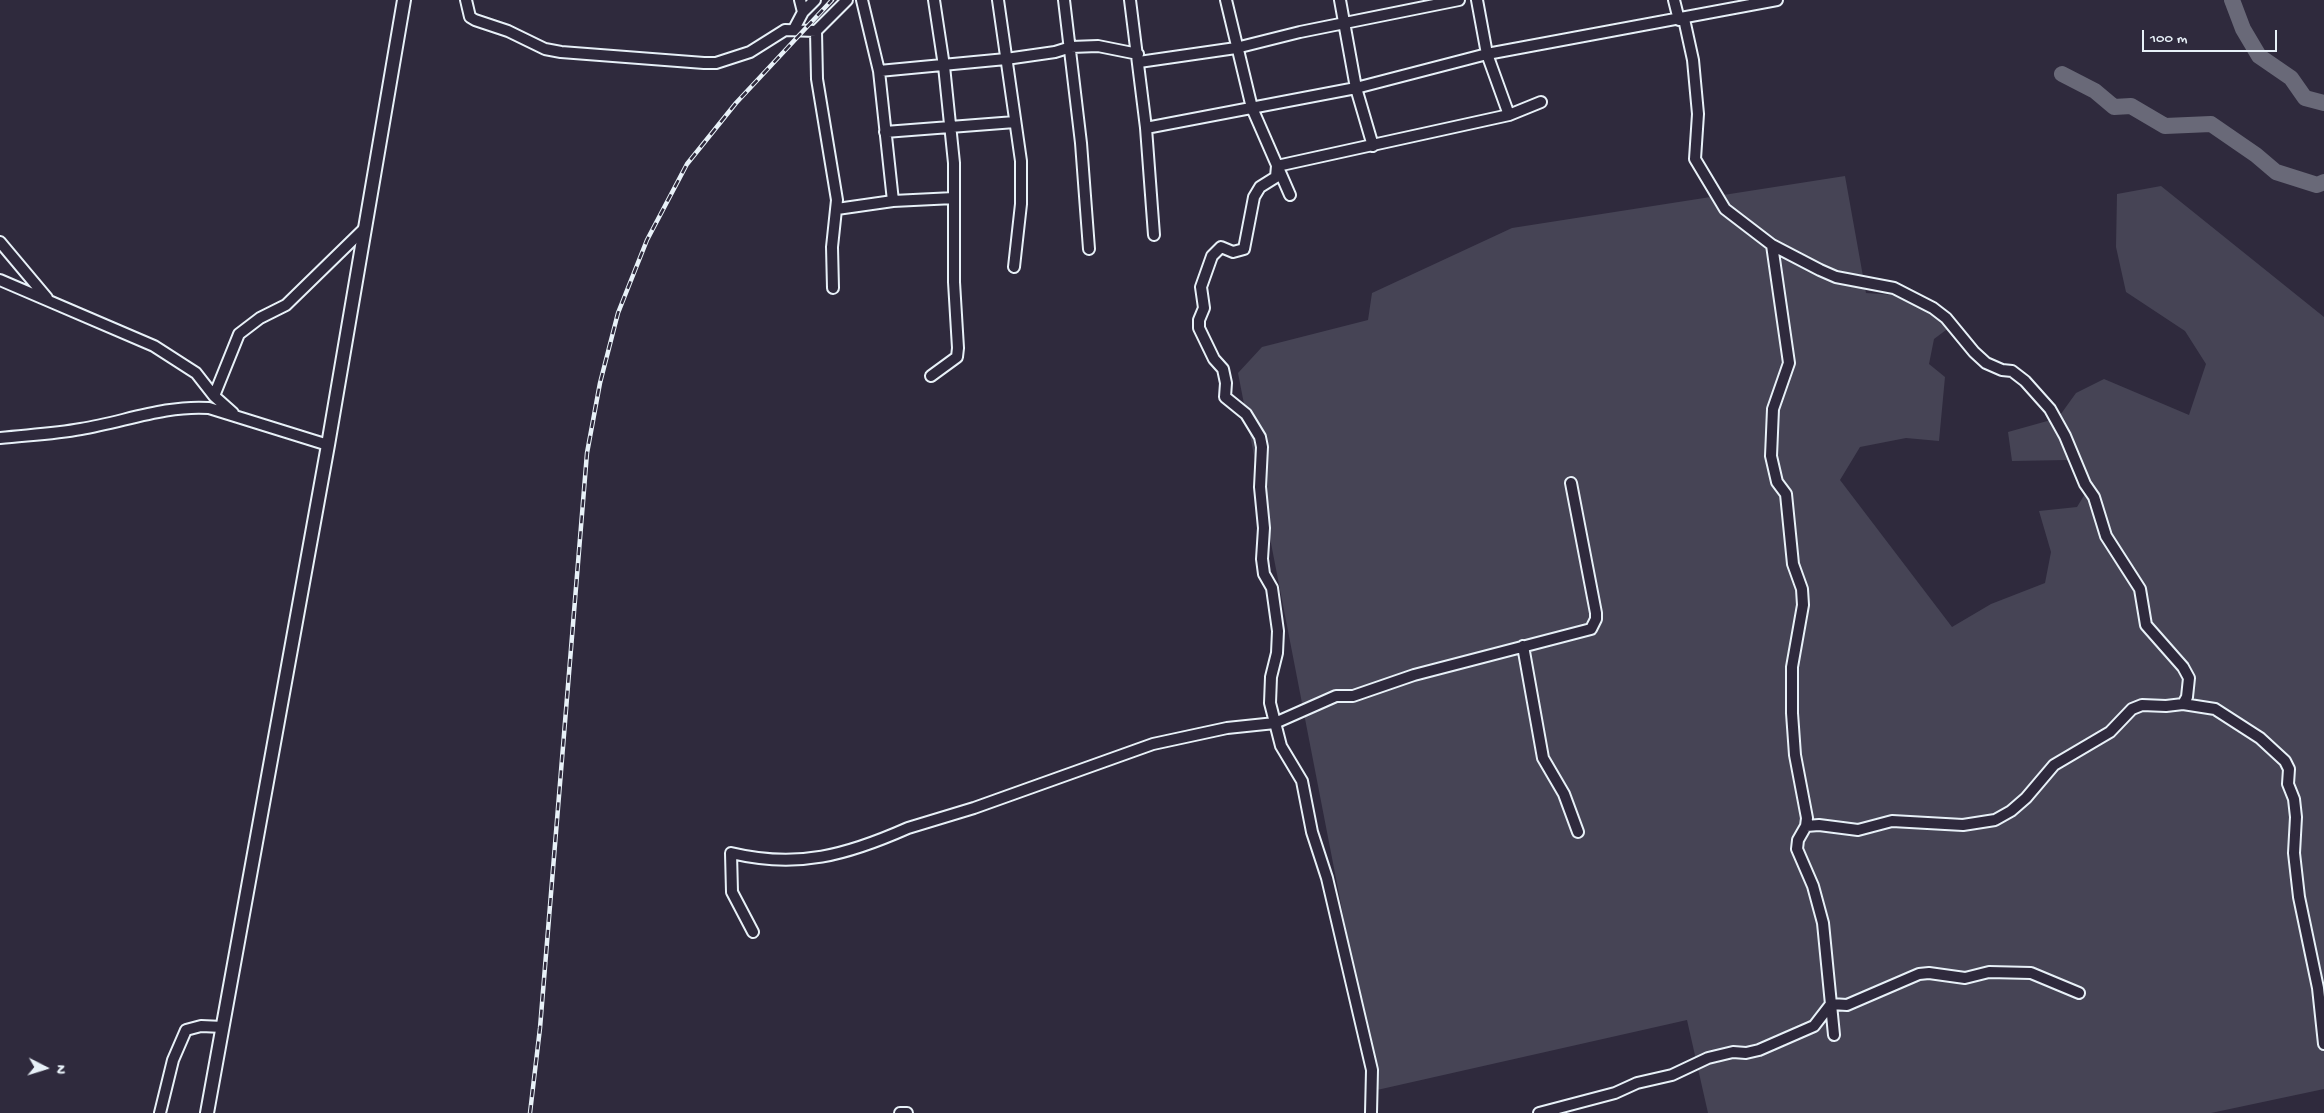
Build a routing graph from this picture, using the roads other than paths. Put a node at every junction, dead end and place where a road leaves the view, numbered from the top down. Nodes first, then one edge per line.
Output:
1 (404, 0) edge
2 (466, 0) edge
3 (800, 0) edge
4 (815, 0) edge
5 (847, 0) edge
6 (862, 0) edge
7 (934, 0) edge
8 (998, 0) edge
9 (1064, 0) edge
10 (1130, 0) edge
11 (1226, 0) edge
12 (1340, 0) edge
13 (1459, 0) edge
14 (1477, 0) edge
15 (1674, 0) edge
16 (1777, 0) edge
17 (803, 12) junction
18 (1681, 19) junction
19 (1345, 24) junction
20 (794, 29) junction
21 (816, 30) junction
22 (1072, 47) junction
23 (1236, 48) junction
24 (1487, 54) junction
25 (1138, 58) junction
26 (1006, 59) junction
27 (944, 66) junction
28 (879, 71) junction
29 (1356, 88) junction
30 (1541, 102) dead end
31 (1252, 108) junction
32 (1509, 115) junction
33 (1015, 122) junction
34 (951, 128) junction
35 (1146, 128) junction
36 (885, 132) junction
37 (1373, 146) junction
38 (1276, 166) junction
39 (1290, 195) dead end
40 (954, 198) junction
41 (893, 202) junction
42 (837, 208) junction
43 (365, 228) junction
44 (1154, 235) dead end
45 (0, 242) edge
46 (1772, 245) junction
47 (1089, 249) dead end
48 (1014, 267) dead end
49 (0, 280) edge
50 (833, 288) dead end
51 (47, 298) junction
52 (931, 376) dead end
53 (214, 396) junction
54 (236, 416) junction
55 (0, 438) edge
56 (328, 445) junction
57 (1571, 483) dead end
58 (1523, 646) junction
59 (2183, 704) junction
60 (1275, 723) junction
61 (1806, 826) junction
62 (1578, 832) dead end
63 (753, 932) dead end
64 (2079, 993) dead end
65 (1831, 1004) junction
66 (223, 1027) junction
67 (1834, 1035) dead end
68 (2324, 1044) edge
69 (160, 1113) edge
70 (207, 1113) edge
71 (900, 1113) edge
72 (907, 1113) edge
73 (1371, 1113) edge
74 (1539, 1113) edge

1 - 43 street
2 - 20 street
3 - 17 street
4 - 17 street
5 - 21 street
6 - 28 street
7 - 27 street
8 - 26 street
9 - 22 street
10 - 25 street
11 - 23 street
12 - 19 street
13 - 19 street
14 - 24 street
15 - 18 street
16 - 18 street
17 - 20 street
18 - 24 street
18 - 46 street
19 - 23 street
19 - 29 street
20 - 21 street
21 - 42 street
22 - 25 street
22 - 26 street
22 - 47 street
23 - 25 street
23 - 31 street
24 - 29 street
24 - 32 street
25 - 35 street
26 - 27 street
26 - 33 street
27 - 28 street
27 - 34 street
28 - 36 street
29 - 31 street
29 - 37 street
30 - 32 street
31 - 35 street
31 - 38 street
32 - 37 street
33 - 34 street
33 - 48 street
34 - 36 street
34 - 40 street
35 - 44 street
36 - 41 street
37 - 38 street
38 - 39 street
38 - 60 street
40 - 41 street
40 - 52 street
41 - 42 street
42 - 50 street
43 - 53 street
43 - 56 street
45 - 51 street
46 - 59 street
46 - 61 street
49 - 51 street
51 - 53 street
53 - 54 street
54 - 55 street
54 - 56 street
56 - 66 street
57 - 58 street
58 - 60 street
58 - 62 street
59 - 61 street
59 - 68 street
60 - 63 street
60 - 73 street
61 - 65 street
64 - 65 street
65 - 67 street
65 - 74 street
66 - 69 street
66 - 70 street
71 - 72 street

